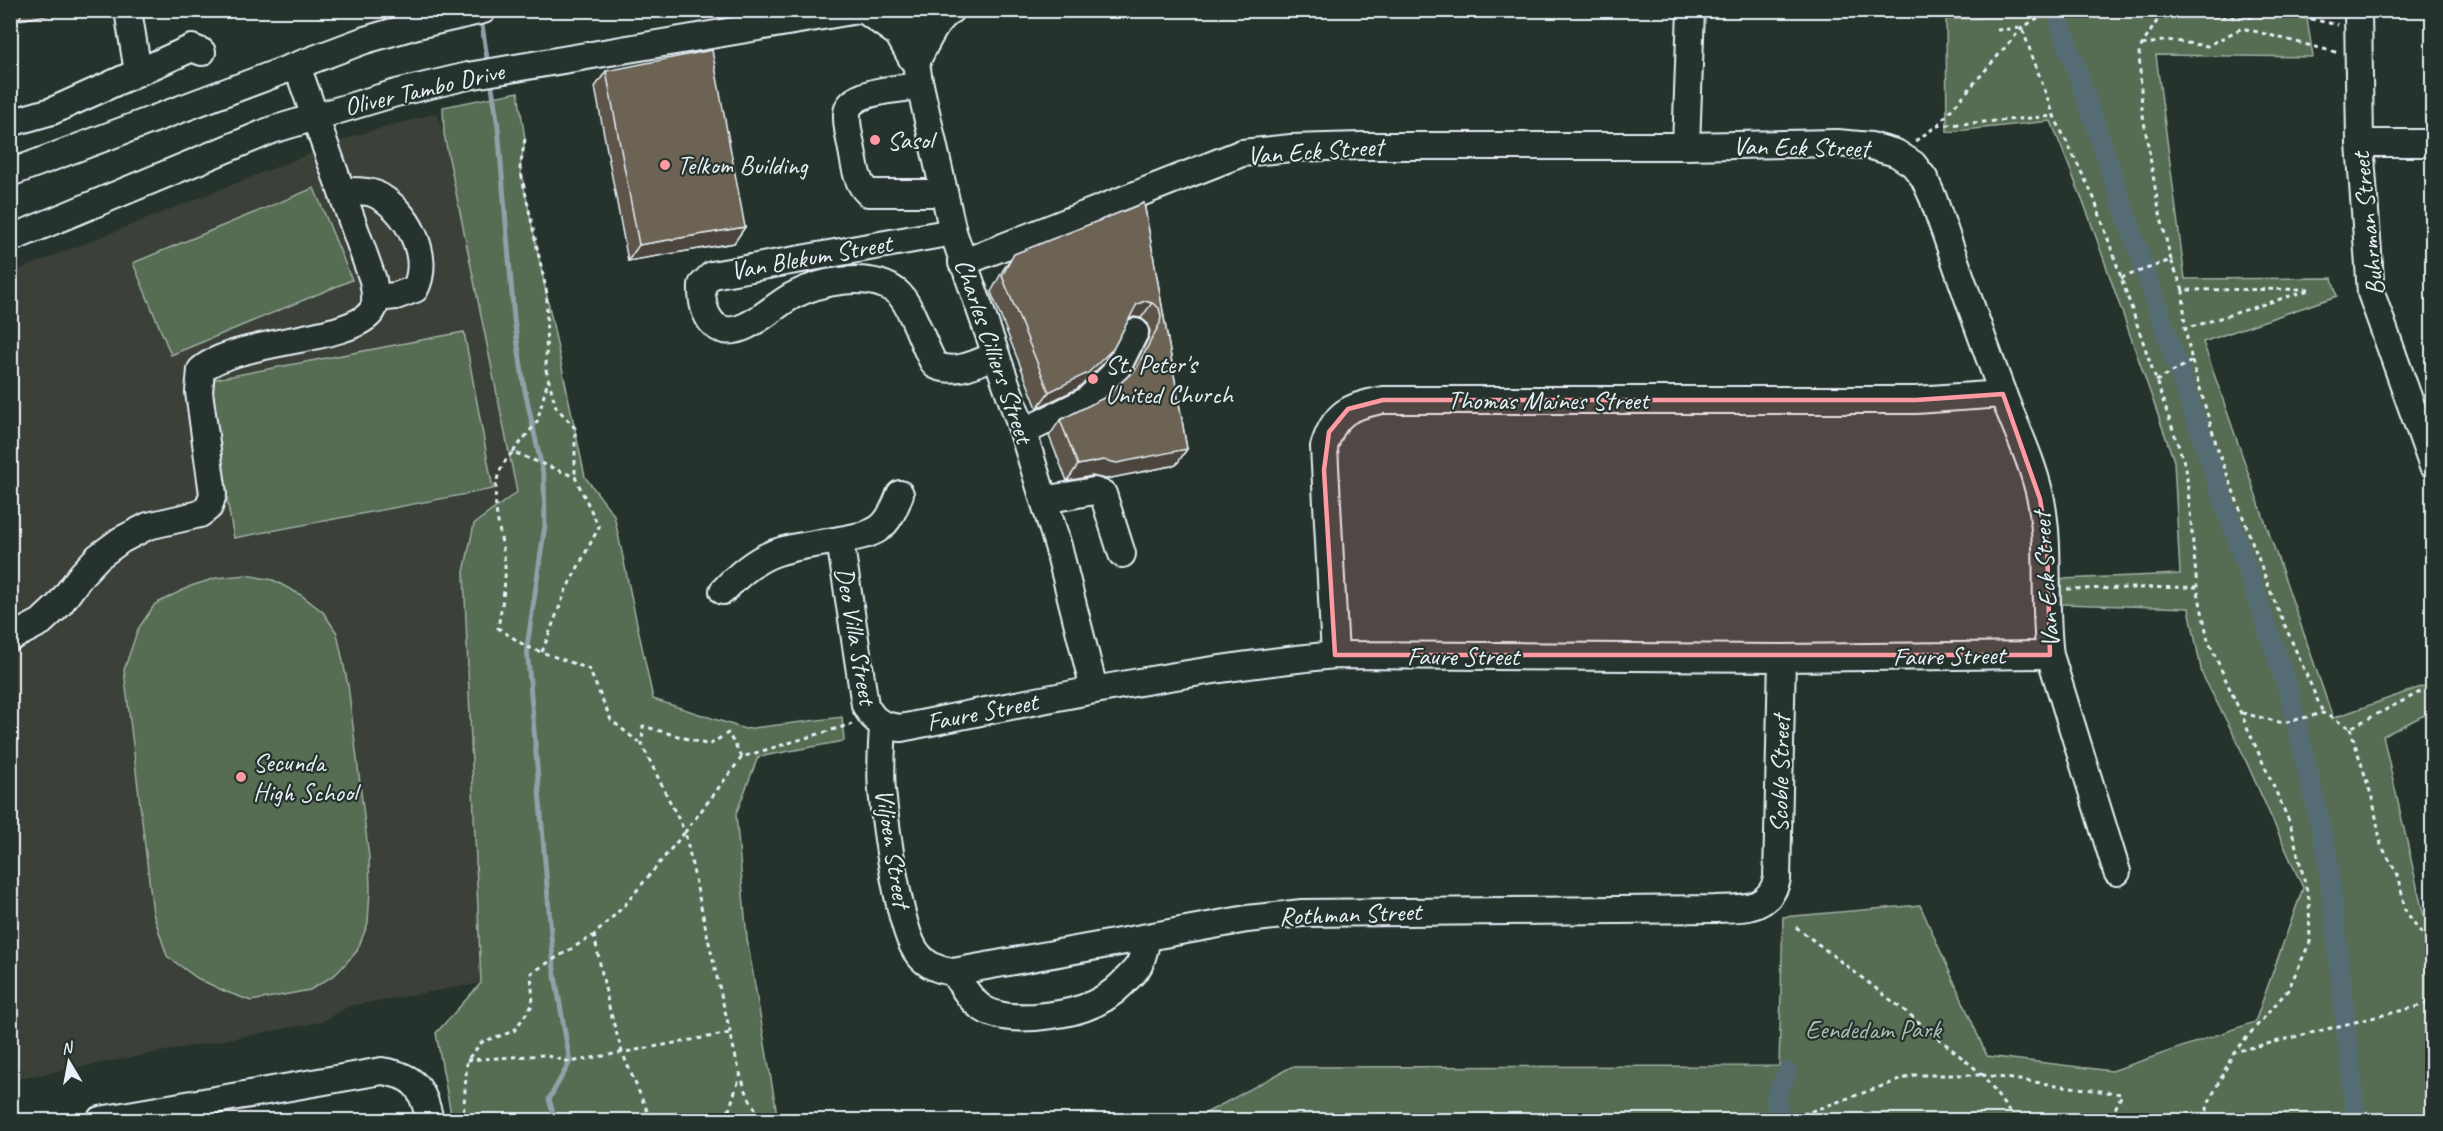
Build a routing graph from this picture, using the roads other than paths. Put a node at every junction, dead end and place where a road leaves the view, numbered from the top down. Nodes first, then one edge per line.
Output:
1 (128, 10) edge
2 (858, 10) edge
3 (864, 10) edge
4 (909, 10) edge
5 (951, 10) edge
6 (1691, 10) edge
7 (474, 12) edge
8 (2358, 20) edge
9 (202, 52) dead end
10 (297, 66) junction
11 (138, 72) junction
12 (918, 75) junction
13 (315, 115) junction
14 (10, 123) edge
15 (2360, 143) junction
16 (2433, 143) edge
17 (1686, 146) junction
18 (10, 173) edge
19 (342, 190) junction
20 (944, 193) junction
21 (953, 232) junction
22 (10, 238) edge
23 (962, 263) junction
24 (376, 298) junction
25 (1135, 332) dead end
26 (996, 355) junction
27 (2003, 394) junction
28 (2421, 399) edge
29 (1023, 432) junction
30 (2433, 464) edge
31 (900, 494) dead end
32 (1044, 500) junction
33 (840, 540) junction
34 (1122, 554) dead end
35 (723, 591) dead end
36 (10, 638) edge
37 (1335, 655) junction
38 (2050, 655) junction
39 (1782, 658) junction
40 (1094, 689) junction
41 (877, 721) junction
42 (2117, 872) dead end
43 (1774, 891) joint
44 (1147, 939) junction
45 (927, 964) joint
46 (953, 972) junction
47 (100, 1120) edge
48 (430, 1120) edge

1 - 11 street
2 - 13 street, Oliver Tambo Drive
3 - 12 street
4 - 12 street, Charles Cilliers Street
5 - 12 street
6 - 17 street
7 - 10 street
8 - 15 street, Buhrman Street
9 - 11 street
10 - 13 street
10 - 18 street
11 - 14 street
12 - 20 street, Charles Cilliers Street
12 - 20 street
13 - 19 street
13 - 22 street, Oliver Tambo Drive
15 - 16 street
15 - 28 street, Buhrman Street
17 - 23 street, Van Eck Street
17 - 27 street, Van Eck Street
19 - 24 street
19 - 24 street
20 - 21 street, Charles Cilliers Street
21 - 23 street, Charles Cilliers Street
21 - 26 street, Van Blekum Street
23 - 26 street, Charles Cilliers Street
24 - 36 street
25 - 29 street
26 - 29 street, Charles Cilliers Street
27 - 37 street, Thomas Maines Street
27 - 38 street, Van Eck Street
28 - 30 street, Buhrman Street
29 - 32 street, Charles Cilliers Street
31 - 33 street, Deo Villa Street
32 - 34 street
32 - 40 street, Charles Cilliers Street
33 - 35 street, Deo Villa Street
33 - 41 street, Deo Villa Street
37 - 39 street, Faure Street
37 - 40 street, Faure Street
38 - 39 street, Faure Street
38 - 42 street, Van Eck Street
39 - 43 street, Scoble Street
40 - 41 street, Faure Street
41 - 45 street, Viljoen Street
43 - 44 street, Rothman Street
44 - 46 street, Rothman Street
44 - 46 street
45 - 46 street, Rothman Street
47 - 48 street

